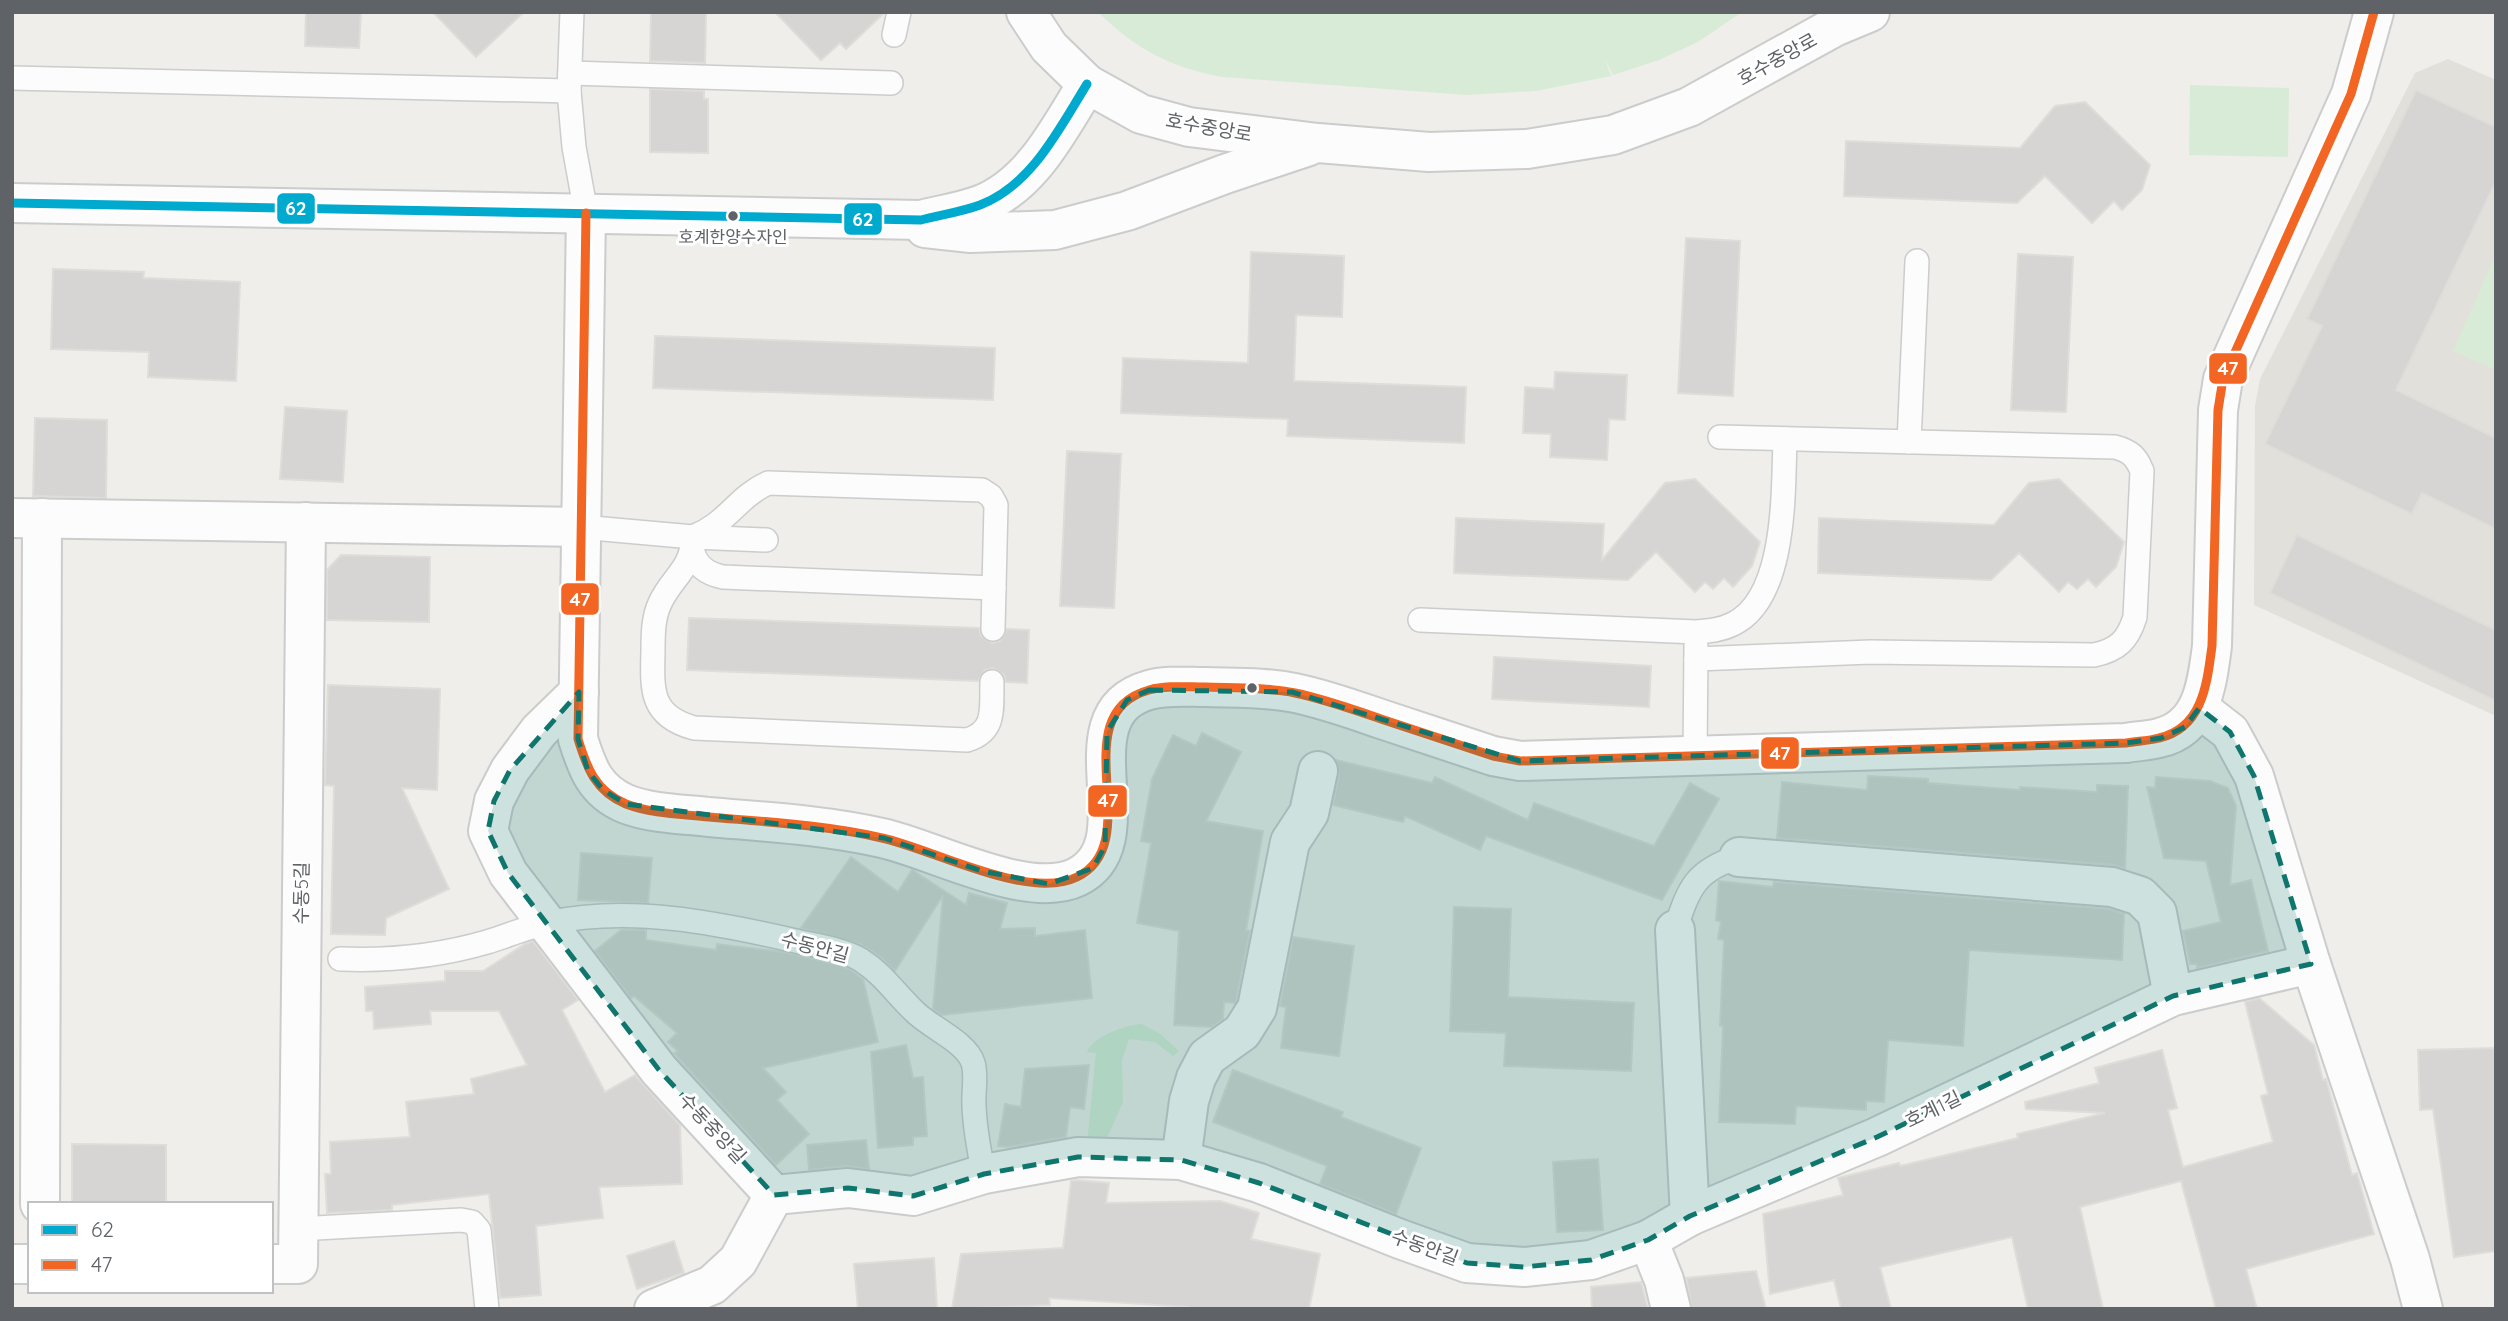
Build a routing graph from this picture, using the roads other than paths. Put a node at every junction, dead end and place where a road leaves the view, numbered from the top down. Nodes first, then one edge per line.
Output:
1 (572, 12) edge
2 (1026, 12) edge
3 (1870, 12) edge
4 (2374, 12) edge
5 (12, 78) edge
6 (569, 82) junction
7 (891, 83) dead end
8 (1087, 84) junction
9 (1318, 143) junction
10 (12, 203) edge
11 (586, 213) junction
12 (864, 220) junction
13 (1917, 261) dead end
14 (1720, 437) dead end
15 (1786, 439) junction
16 (1909, 442) junction
17 (27, 518) edge
18 (306, 522) junction
19 (581, 527) junction
20 (766, 540) dead end
21 (693, 544) junction
22 (994, 588) junction
23 (1420, 620) dead end
24 (993, 629) dead end
25 (1696, 632) junction
26 (1696, 659) junction
27 (992, 682) dead end
28 (579, 692) junction
29 (2199, 708) junction
30 (1695, 756) junction
31 (1318, 771) dead end
32 (1739, 857) joint
33 (547, 923) junction
34 (1675, 930) joint
35 (340, 959) dead end
36 (2311, 964) junction
37 (2173, 996) junction
38 (1181, 1160) junction
39 (984, 1174) junction
40 (774, 1195) junction
41 (40, 1202) edge
42 (1690, 1216) junction
43 (1647, 1240) junction
44 (289, 1252) edge
45 (487, 1309) edge
46 (654, 1309) edge
47 (1671, 1309) edge
48 (2423, 1309) edge

1 - 6 lane
2 - 8 street, 호수중앙로
3 - 9 street, 호수중앙로
4 - 29 street
5 - 6 lane
6 - 7 lane
6 - 11 lane
8 - 9 street, 호수중앙로
8 - 12 street
9 - 12 street
10 - 11 street
11 - 12 street
11 - 19 street
13 - 16 lane
14 - 15 lane
15 - 16 lane
15 - 25 lane
16 - 26 lane
17 - 18 street
17 - 41 street
18 - 19 street
18 - 44 street, 수동5길
19 - 21 lane
19 - 28 street
20 - 21 lane
21 - 22 lane
21 - 22 lane
21 - 27 lane
22 - 24 lane
23 - 25 lane
25 - 26 lane
26 - 30 lane
28 - 30 street
28 - 33 street, 수동중앙길
29 - 30 street
29 - 36 street
31 - 38 street
32 - 34 lane
32 - 37 street
33 - 35 lane
33 - 39 lane, 수동안길
33 - 40 street, 수동중앙길
34 - 42 street
36 - 37 street, 호계1길
36 - 48 street
37 - 42 street, 호계1길
38 - 39 street, 수동안길
38 - 43 street, 수동안길
39 - 40 street, 수동안길
40 - 46 street
42 - 43 street, 호계1길
43 - 47 street
44 - 45 lane

